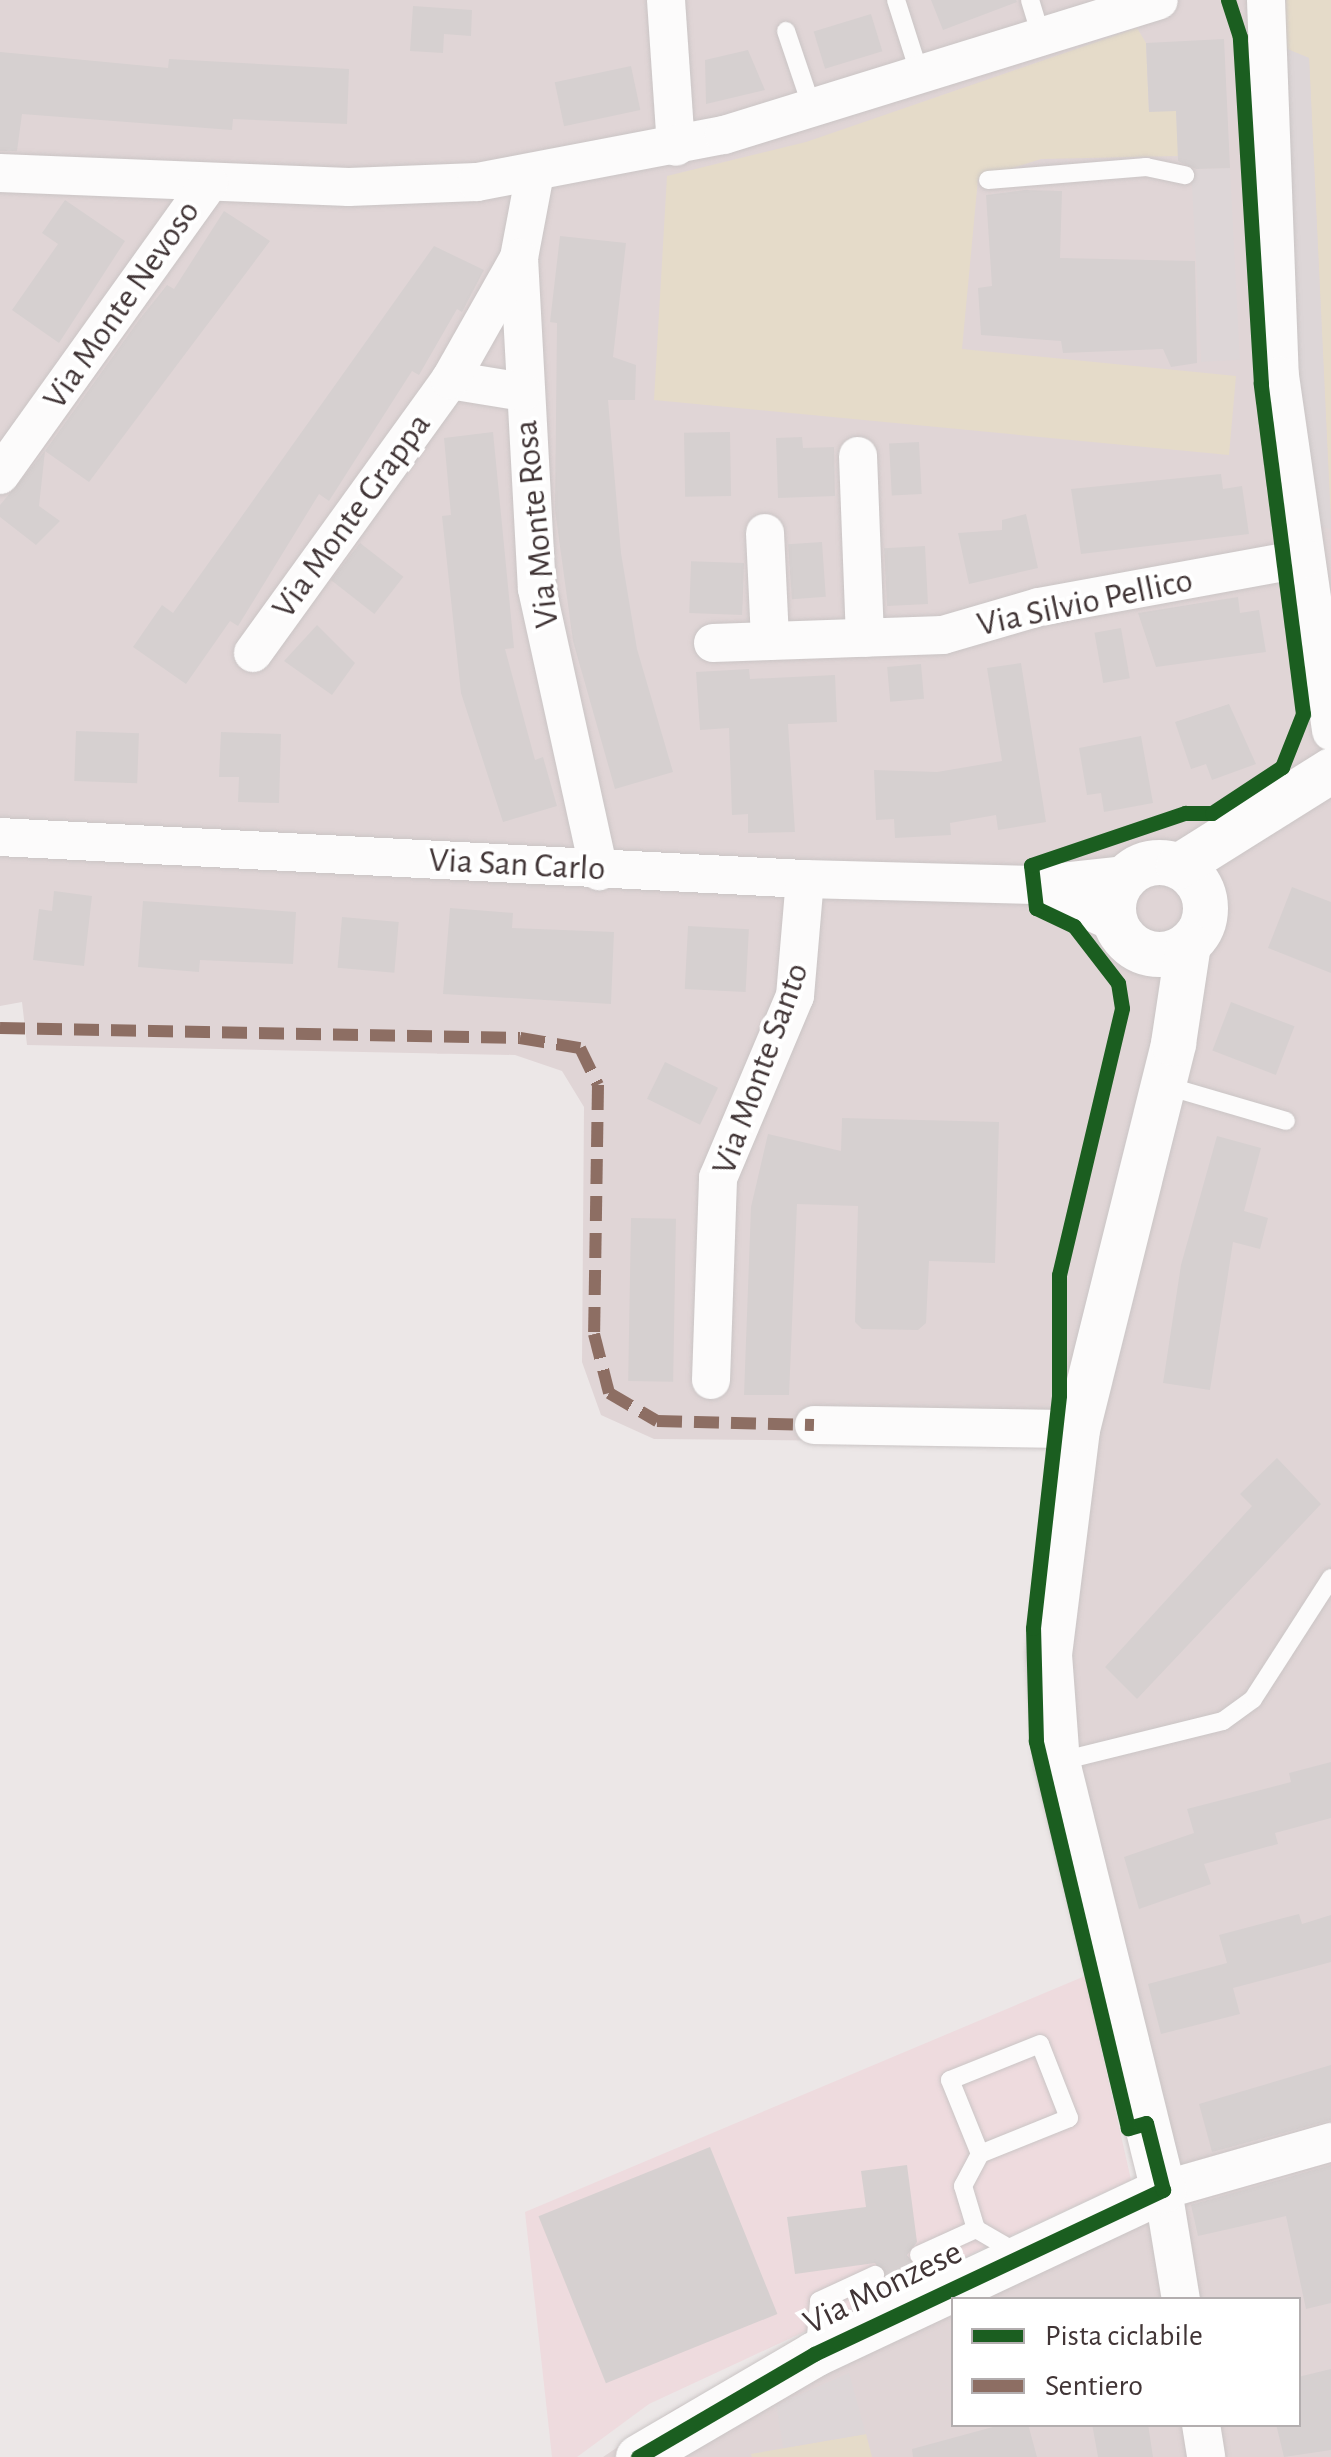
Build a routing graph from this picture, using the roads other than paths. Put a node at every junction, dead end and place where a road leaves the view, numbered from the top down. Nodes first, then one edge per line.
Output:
1 (666, 0) edge
2 (896, 0) edge
3 (1030, 0) edge
4 (1158, 0) edge
5 (1266, 0) edge
6 (786, 31) dead end
7 (1042, 37) junction
8 (920, 75) junction
9 (812, 108) junction
10 (676, 147) junction
11 (0, 173) edge
12 (535, 174) junction
13 (1185, 176) dead end
14 (988, 180) dead end
15 (208, 183) junction
16 (519, 258) junction
17 (450, 380) junction
18 (523, 392) junction
19 (13, 440) edge
20 (858, 456) dead end
21 (0, 475) edge
22 (765, 532) dead end
23 (1305, 558) junction
24 (865, 638) junction
25 (770, 641) junction
26 (713, 643) dead end
27 (253, 653) dead end
28 (1331, 731) edge
29 (1331, 770) edge
30 (1268, 816) junction
31 (0, 837) edge
32 (1178, 866) junction
33 (599, 871) junction
34 (1126, 875) junction
35 (806, 878) junction
36 (1034, 885) junction
37 (1115, 923) junction
38 (1182, 937) junction
39 (1164, 1076) junction
40 (1286, 1121) dead end
41 (711, 1380) dead end
42 (814, 1425) dead end
43 (1076, 1429) junction
44 (1331, 1578) edge
45 (1056, 1762) junction
46 (1331, 2142) edge
47 (980, 2154) junction
48 (1163, 2190) junction
49 (976, 2230) junction
50 (919, 2255) dead end
51 (1020, 2255) junction
52 (876, 2275) dead end
53 (1181, 2297) edge
54 (814, 2354) junction
55 (1201, 2427) edge
56 (638, 2457) edge
57 (1206, 2457) edge

1 - 10 street
2 - 8 lane
3 - 7 lane
4 - 7 street
5 - 23 street
6 - 9 lane
7 - 8 street
8 - 9 street
9 - 10 street
10 - 12 street
11 - 15 street
12 - 15 street
12 - 16 street, Via Monte Rosa
13 - 14 lane
15 - 19 street, Via Monte Nevoso
16 - 17 street, Via Monte Grappa
16 - 18 street, Via Monte Rosa
17 - 18 street, Via Monte Grappa
17 - 27 street, Via Monte Grappa
18 - 33 street, Via Monte Rosa
19 - 21 street, Via Monte Nevoso
20 - 24 street
22 - 25 street
23 - 24 street, Via Silvio Pellico
23 - 28 street
24 - 25 street, Via Silvio Pellico
25 - 26 street, Via Silvio Pellico
29 - 30 street
30 - 32 street
30 - 38 street
31 - 33 street, Via San Carlo
32 - 34 street
32 - 38 street
33 - 35 street, Via San Carlo
34 - 36 street, Via San Carlo
34 - 37 street
35 - 36 street, Via San Carlo
35 - 41 street, Via Monte Santo
36 - 37 street, Via San Carlo
37 - 38 street
38 - 39 street
39 - 40 lane
39 - 43 street
42 - 43 street
43 - 45 street
44 - 45 lane
45 - 48 street
46 - 48 street, Via Monzese
47 - 47 lane
47 - 49 lane
48 - 51 street, Via Monzese
48 - 53 street
49 - 50 lane
49 - 51 lane
51 - 54 street, Via Monzese
52 - 54 lane
54 - 56 street, Via Monzese
55 - 57 street

